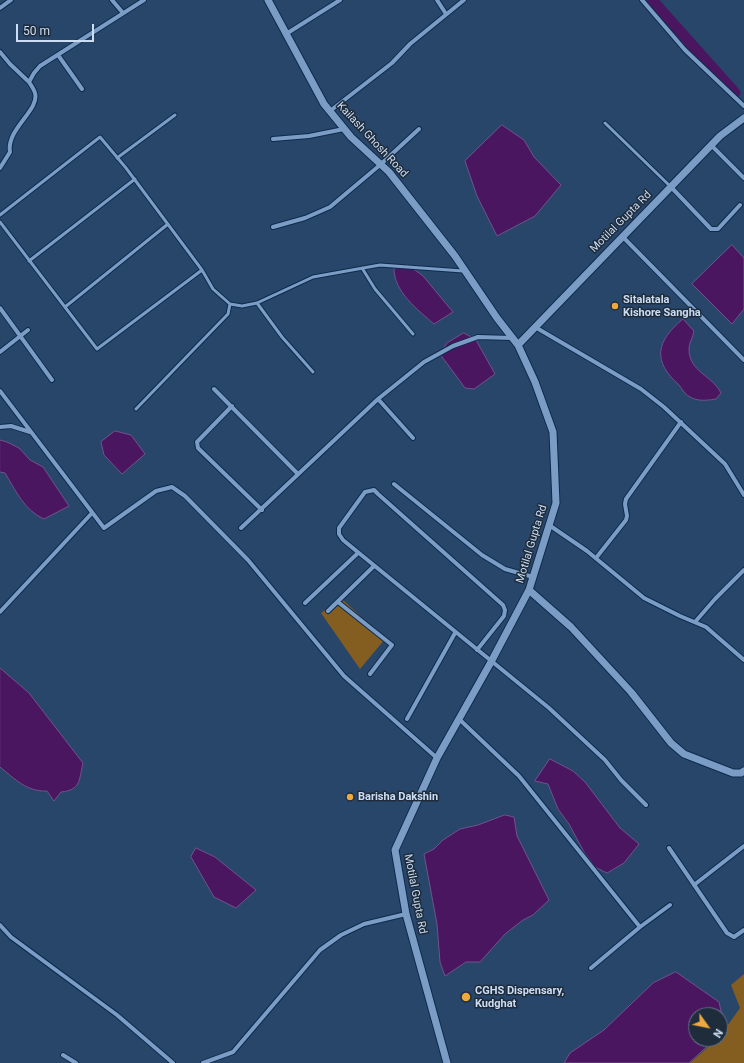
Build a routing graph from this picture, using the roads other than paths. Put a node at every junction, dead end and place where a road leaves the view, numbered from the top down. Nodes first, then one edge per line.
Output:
1 (11, 0) edge
2 (112, 0) edge
3 (144, 0) edge
4 (268, 0) edge
5 (340, 0) edge
6 (437, 0) edge
7 (464, 0) edge
8 (642, 0) edge
9 (0, 8) edge
10 (123, 13) junction
11 (446, 14) junction
12 (285, 34) junction
13 (0, 52) edge
14 (58, 55) junction
15 (29, 82) junction
16 (82, 89) dead end
17 (744, 106) edge
18 (330, 111) junction
19 (175, 115) dead end
20 (744, 118) edge
21 (606, 123) dead end
22 (344, 129) junction
23 (419, 129) dead end
24 (273, 139) dead end
25 (712, 146) junction
26 (117, 158) junction
27 (380, 165) junction
28 (0, 168) edge
29 (744, 178) edge
30 (135, 180) junction
31 (672, 187) junction
32 (740, 205) dead end
33 (0, 215) edge
34 (0, 222) edge
35 (168, 224) junction
36 (273, 227) dead end
37 (622, 236) junction
38 (29, 261) junction
39 (362, 268) junction
40 (202, 270) junction
41 (465, 271) junction
42 (257, 303) junction
43 (230, 304) junction
44 (65, 307) junction
45 (0, 308) edge
46 (535, 327) junction
47 (28, 330) dead end
48 (413, 334) dead end
49 (21, 336) junction
50 (512, 338) junction
51 (518, 345) junction
52 (0, 352) edge
53 (744, 360) edge
54 (314, 372) dead end
55 (52, 380) dead end
56 (214, 389) dead end
57 (0, 391) edge
58 (378, 399) junction
59 (232, 406) junction
60 (136, 409) dead end
61 (681, 422) junction
62 (0, 427) edge
63 (30, 432) junction
64 (413, 438) dead end
65 (298, 474) junction
66 (394, 484) dead end
67 (744, 495) edge
68 (262, 510) junction
69 (92, 513) junction
70 (549, 525) junction
71 (241, 528) dead end
72 (358, 553) junction
73 (596, 558) junction
74 (374, 566) junction
75 (744, 570) edge
76 (534, 577) junction
77 (529, 590) junction
78 (338, 602) junction
79 (306, 603) dead end
80 (328, 611) dead end
81 (0, 612) edge
82 (695, 622) junction
83 (455, 633) junction
84 (477, 650) junction
85 (744, 660) edge
86 (492, 662) junction
87 (370, 674) dead end
88 (407, 719) dead end
89 (459, 719) junction
90 (437, 758) junction
91 (744, 771) edge
92 (646, 805) dead end
93 (744, 846) edge
94 (669, 848) dead end
95 (694, 885) junction
96 (670, 906) dead end
97 (406, 914) junction
98 (0, 925) edge
99 (640, 926) junction
100 (744, 930) edge
101 (591, 968) dead end
102 (63, 1055) dead end
103 (76, 1063) edge
104 (173, 1063) edge
105 (204, 1063) edge
106 (447, 1063) edge

1 - 9 street
2 - 10 street
3 - 10 street
4 - 12 street, Kailash Ghosh Road
5 - 12 street
6 - 11 street
7 - 11 street
8 - 17 street
10 - 14 street
11 - 18 street
12 - 18 street, Kailash Ghosh Road
13 - 15 street
14 - 15 street
14 - 16 street
15 - 28 street
18 - 22 street, Kailash Ghosh Road
19 - 26 lane
20 - 25 street, Motilal Gupta Rd
21 - 31 lane
22 - 24 street
22 - 27 street, Kailash Ghosh Road
23 - 27 street
25 - 29 street
25 - 31 street, Motilal Gupta Rd
26 - 30 lane
26 - 33 lane
27 - 36 street
27 - 41 street, Kailash Ghosh Road
30 - 35 lane
30 - 38 lane
31 - 32 street
31 - 37 street, Motilal Gupta Rd
34 - 38 lane
35 - 40 lane
35 - 44 lane
37 - 46 street, Motilal Gupta Rd
37 - 53 street
38 - 44 lane
39 - 41 lane
39 - 42 lane
39 - 48 lane
40 - 43 lane
40 - 44 lane
41 - 50 street, Kailash Ghosh Road
42 - 43 lane
42 - 54 lane
43 - 60 lane
45 - 49 street
46 - 51 street, Motilal Gupta Rd
46 - 61 street
47 - 49 street
49 - 52 street
49 - 55 street
50 - 51 street, Kailash Ghosh Road
50 - 58 street
51 - 70 street, Motilal Gupta Rd
56 - 59 street
57 - 63 street
58 - 64 street
58 - 65 street
59 - 65 street
59 - 68 street
61 - 67 street
61 - 73 street
62 - 63 street
63 - 69 street
65 - 68 street
66 - 76 street
68 - 71 street
69 - 81 street
69 - 90 street
70 - 73 street
70 - 76 street, Motilal Gupta Rd
72 - 74 street
72 - 79 street
72 - 84 street
73 - 82 street
74 - 78 street
74 - 83 street
75 - 82 street
76 - 77 street, Motilal Gupta Rd
77 - 86 street, Motilal Gupta Rd
77 - 91 street
78 - 80 street
78 - 87 street
82 - 85 street
83 - 84 street
83 - 88 street
84 - 86 street
86 - 89 street, Motilal Gupta Rd
86 - 92 street
89 - 90 street, Motilal Gupta Rd
89 - 99 street
90 - 97 street, Motilal Gupta Rd
93 - 95 street
94 - 95 street
95 - 100 street
96 - 99 street
97 - 105 street
97 - 106 street, Motilal Gupta Rd
98 - 104 street
99 - 101 street
102 - 103 street

